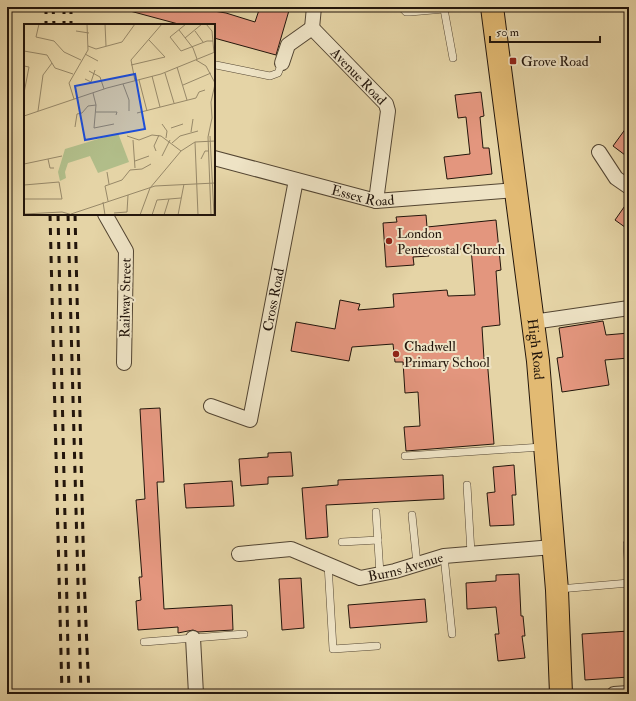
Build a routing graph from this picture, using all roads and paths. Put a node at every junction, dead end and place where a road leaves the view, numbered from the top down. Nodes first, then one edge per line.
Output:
1 (314, 7) edge
2 (401, 7) edge
3 (492, 7) edge
4 (444, 8) edge
5 (312, 28) junction
6 (452, 58) dead end
7 (282, 63) joint
8 (216, 65) dead end
9 (599, 152) dead end
10 (215, 158) edge
11 (296, 180) junction
12 (629, 187) edge
13 (516, 190) junction
14 (376, 201) junction
15 (106, 215) edge
16 (629, 308) edge
17 (533, 322) junction
18 (124, 364) dead end
19 (211, 406) dead end
20 (544, 447) junction
21 (405, 456) dead end
22 (467, 485) dead end
23 (376, 512) dead end
24 (412, 515) dead end
25 (378, 540) junction
26 (342, 542) dead end
27 (627, 544) dead end
28 (553, 547) junction
29 (471, 553) junction
30 (239, 554) dead end
31 (444, 556) junction
32 (328, 564) junction
33 (417, 564) junction
34 (380, 574) junction
35 (629, 577) edge
36 (629, 583) edge
37 (557, 590) junction
38 (244, 634) dead end
39 (452, 634) dead end
40 (193, 638) junction
41 (144, 642) dead end
42 (377, 646) dead end
43 (629, 693) edge
44 (196, 694) edge
45 (561, 694) edge
46 (614, 694) edge

1 - 5 street
2 - 4 lane
3 - 13 main road, High Road
4 - 6 lane
5 - 7 street
5 - 14 street, Avenue Road
7 - 8 lane
9 - 12 street
10 - 11 street, Essex Road
11 - 14 street, Essex Road
11 - 19 street, Cross Road
13 - 14 street, Essex Road
13 - 17 main road, High Road
15 - 18 street, Railway Street
16 - 17 street
17 - 20 main road, High Road
20 - 21 lane
20 - 28 main road, High Road
22 - 29 lane
23 - 25 lane
24 - 33 lane
25 - 26 lane
25 - 34 lane
27 - 35 lane
28 - 29 street, Burns Avenue
28 - 37 main road, High Road
29 - 31 street, Burns Avenue
30 - 32 street, Burns Avenue
31 - 33 street, Burns Avenue
31 - 39 lane
32 - 34 street, Burns Avenue
32 - 42 lane
33 - 34 street, Burns Avenue
36 - 37 lane
37 - 45 main road, High Road
38 - 40 lane
40 - 41 lane
40 - 44 street
43 - 46 street

